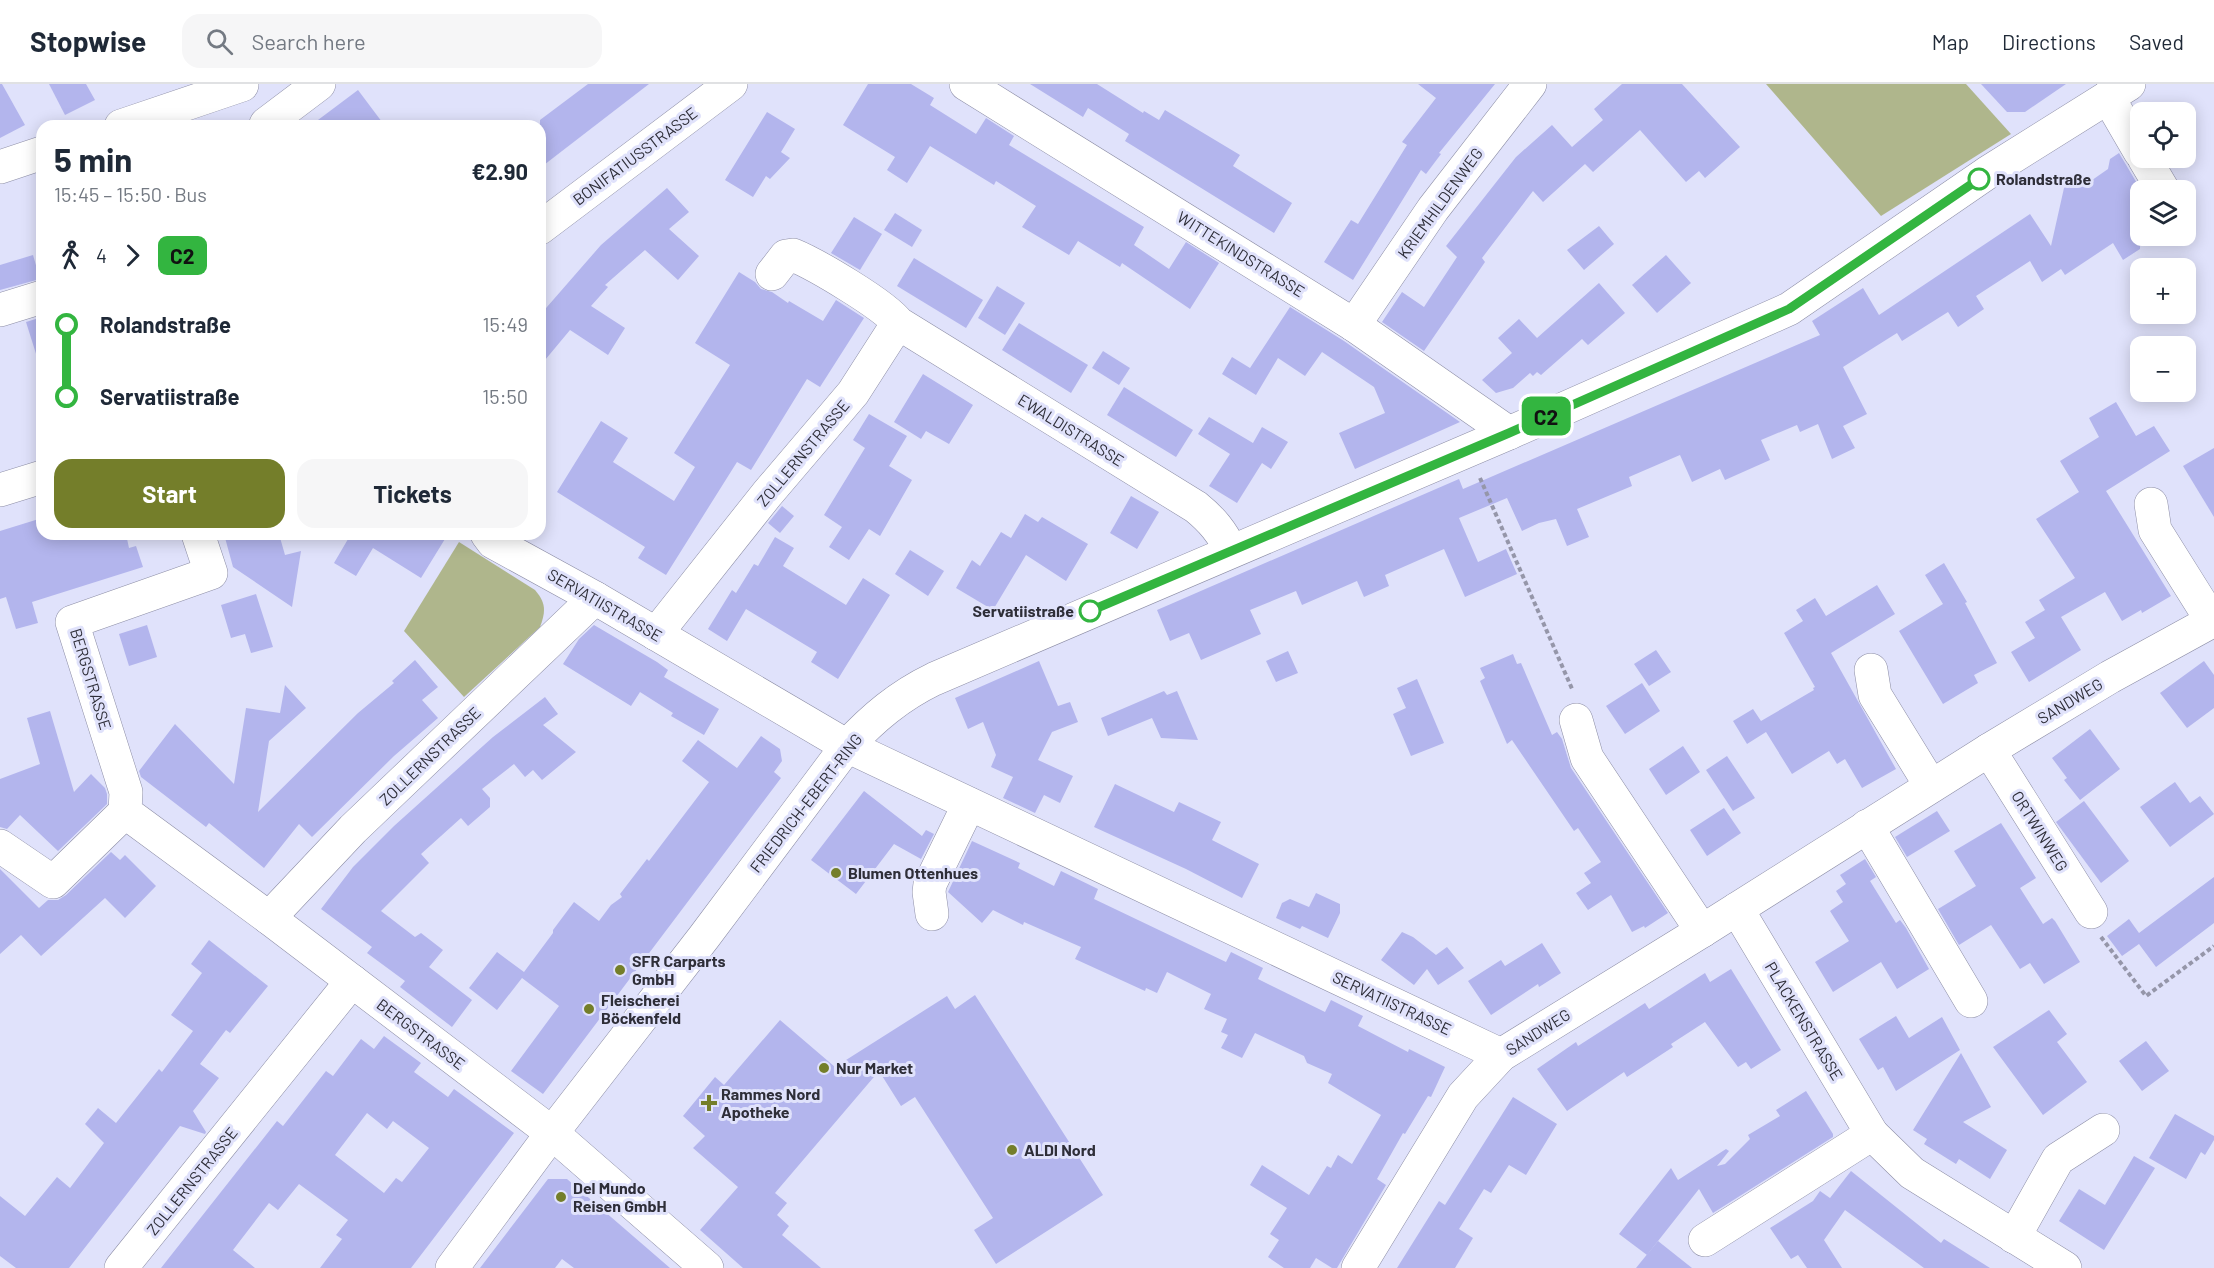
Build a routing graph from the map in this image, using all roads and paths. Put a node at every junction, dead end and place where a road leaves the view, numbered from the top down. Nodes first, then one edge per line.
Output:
1 (242, 84) edge
2 (319, 84) edge
3 (731, 84) edge
4 (966, 84) edge
5 (1530, 84) edge
6 (2119, 91) edge
7 (138, 120) edge
8 (263, 120) edge
9 (272, 120) edge
10 (2130, 123) edge
11 (36, 155) edge
12 (0, 167) edge
13 (546, 223) edge
14 (772, 274) dead end
15 (36, 299) edge
16 (0, 310) edge
17 (898, 323) junction
18 (1354, 325) junction
19 (1509, 433) junction
20 (1468, 449) junction
21 (36, 479) edge
22 (0, 490) edge
23 (2151, 504) dead end
24 (200, 540) edge
25 (492, 540) edge
26 (1231, 551) junction
27 (595, 598) junction
28 (2213, 620) edge
29 (656, 634) junction
30 (1871, 670) dead end
31 (1576, 720) joint
32 (847, 746) junction
33 (1989, 750) junction
34 (1931, 786) junction
35 (969, 804) junction
36 (125, 812) junction
37 (1867, 826) junction
38 (0, 846) edge
39 (1737, 909) junction
40 (2091, 912) joint
41 (932, 914) dead end
42 (269, 918) junction
43 (1702, 931) junction
44 (2214, 946) edge
45 (352, 981) junction
46 (1971, 1001) dead end
47 (1501, 1054) junction
48 (2103, 1130) dead end
49 (552, 1133) junction
50 (1872, 1134) junction
51 (2014, 1237) junction
52 (1705, 1240) dead end
53 (122, 1268) edge
54 (452, 1268) edge
55 (707, 1268) edge
56 (1358, 1268) edge
57 (2065, 1268) edge

1 - 7 street
1 - 8 street
2 - 9 street
3 - 13 street, BONIFATIUSSTRASSE
4 - 18 street, WITTEKINDSTRASSE
5 - 18 street, KRIEMHILDENWEG
6 - 10 street
6 - 19 street, FRIEDRICH-EBERT-RING
11 - 12 street
14 - 17 street, EWALDISTRASSE
15 - 16 street
17 - 26 street, EWALDISTRASSE
17 - 29 street, ZOLLERNSTRASSE
18 - 19 street, WITTEKINDSTRASSE
19 - 20 street, FRIEDRICH-EBERT-RING
20 - 26 street, FRIEDRICH-EBERT-RING
20 - 31 path
21 - 22 street
23 - 28 street, SANDWEG
24 - 36 street, BERGSTRASSE
25 - 27 street, SERVATIISTRASSE
26 - 32 street, FRIEDRICH-EBERT-RING
27 - 29 street, SERVATIISTRASSE
27 - 42 street, ZOLLERNSTRASSE
28 - 33 street, SANDWEG
29 - 32 street, SERVATIISTRASSE
30 - 34 street
31 - 43 street
32 - 35 street, SERVATIISTRASSE
32 - 49 street, FRIEDRICH-EBERT-RING
33 - 34 street, SANDWEG
33 - 40 street, ORTWINWEG
34 - 37 street, SANDWEG
35 - 41 street
35 - 47 street, SERVATIISTRASSE
36 - 38 street
36 - 42 street, BERGSTRASSE
37 - 39 street, SANDWEG
37 - 46 street
39 - 43 street, SANDWEG
39 - 50 street, PLACKENSTRASSE
40 - 44 path
42 - 45 street, BERGSTRASSE
43 - 47 street, SANDWEG
45 - 49 street, BERGSTRASSE
45 - 53 street, ZOLLERNSTRASSE
47 - 56 street, SANDWEG
48 - 51 street
49 - 54 street, FRIEDRICH-EBERT-RING
49 - 55 street, BERGSTRASSE
50 - 51 street, PLACKENSTRASSE
50 - 52 street
51 - 57 street, PLACKENSTRASSE

